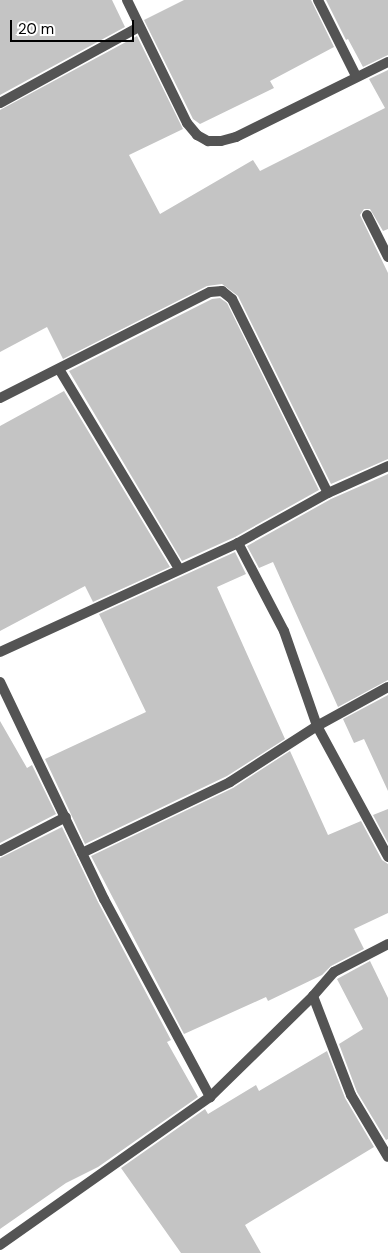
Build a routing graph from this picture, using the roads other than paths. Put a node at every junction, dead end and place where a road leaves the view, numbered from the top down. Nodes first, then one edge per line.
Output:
1 (127, 0) edge
2 (318, 0) edge
3 (139, 26) junction
4 (388, 62) edge
5 (356, 76) junction
6 (0, 103) edge
7 (367, 215) dead end
8 (388, 257) edge
9 (60, 368) junction
10 (0, 398) edge
11 (388, 466) edge
12 (328, 493) junction
13 (238, 543) junction
14 (179, 569) junction
15 (0, 652) edge
16 (0, 682) edge
17 (388, 686) edge
18 (317, 726) junction
19 (66, 817) junction
20 (0, 851) edge
21 (82, 853) junction
22 (388, 857) edge
23 (388, 944) edge
24 (313, 996) junction
25 (210, 1097) junction
26 (388, 1158) edge
27 (0, 1244) edge

1 - 3 street
2 - 5 street
3 - 5 street
3 - 6 street
4 - 5 street
7 - 8 street
9 - 10 street
9 - 12 street
9 - 14 street
11 - 12 street
12 - 13 street
13 - 14 street
13 - 18 street
14 - 15 street
16 - 19 street
17 - 18 street
18 - 21 street
18 - 22 street
19 - 20 street
19 - 21 street
21 - 25 street
23 - 24 street
24 - 25 street
24 - 26 street
25 - 27 street

